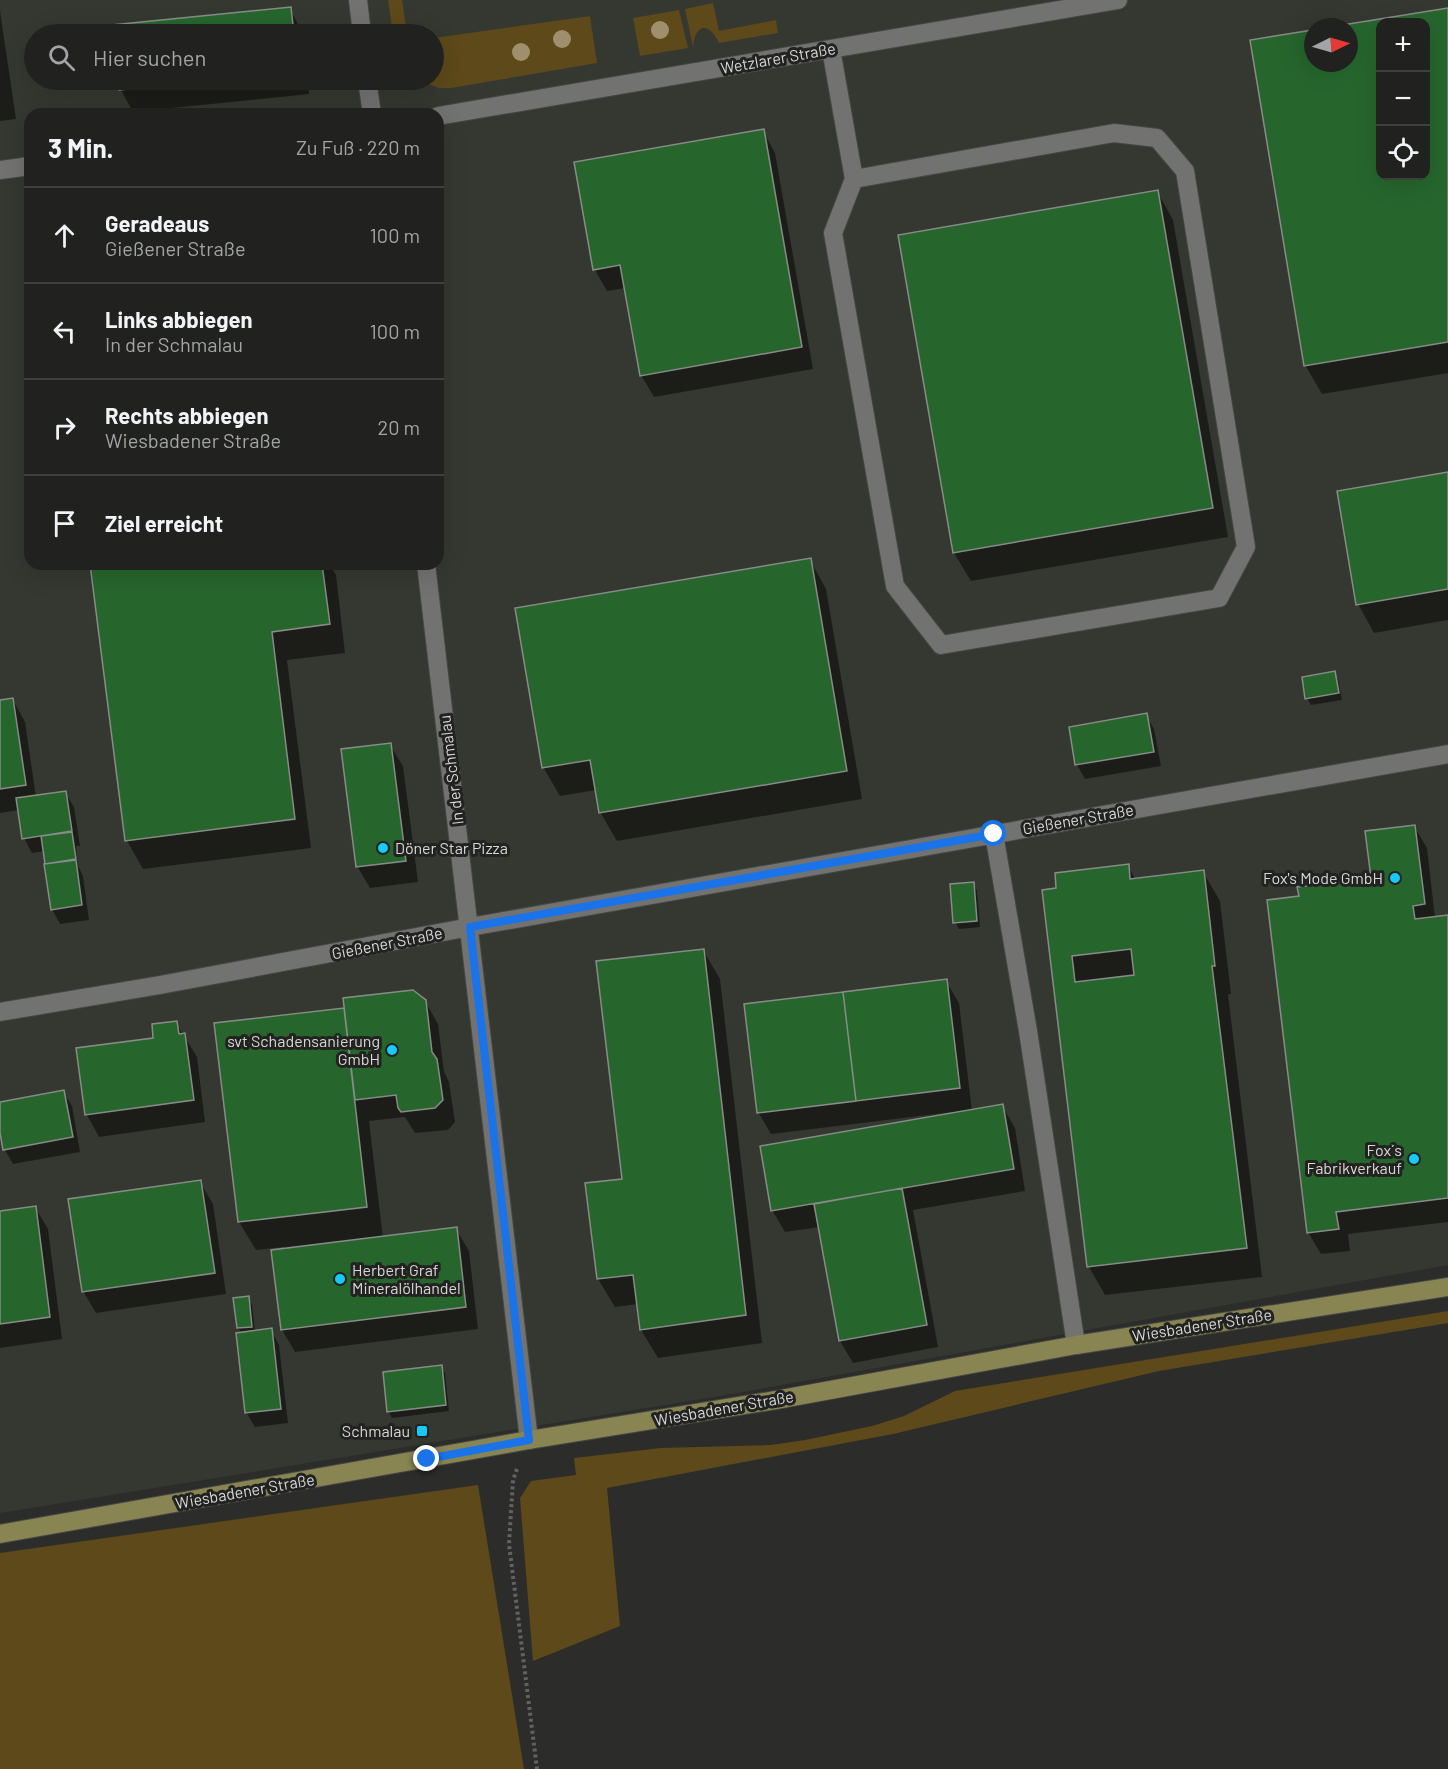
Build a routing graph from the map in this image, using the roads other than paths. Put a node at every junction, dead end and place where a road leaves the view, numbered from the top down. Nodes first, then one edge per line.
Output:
1 (358, 0) edge
2 (1118, 0) edge
3 (361, 24) edge
4 (831, 49) junction
5 (368, 90) edge
6 (371, 108) edge
7 (444, 115) edge
8 (24, 167) edge
9 (0, 170) edge
10 (854, 178) junction
11 (427, 570) edge
12 (1448, 754) edge
13 (994, 834) junction
14 (470, 927) junction
15 (0, 1012) edge
16 (1448, 1287) edge
17 (1076, 1345) junction
18 (529, 1440) junction
19 (0, 1534) edge

1 - 3 street
2 - 4 street, Wetzlarer Straße
4 - 7 street, Wetzlarer Straße
4 - 10 street
5 - 6 street
8 - 9 street
10 - 10 street
11 - 14 street, In der Schmalau
12 - 13 street, Gießener Straße
13 - 14 street, Gießener Straße
13 - 17 street
14 - 15 street, Gießener Straße
14 - 18 street, In der Schmalau
16 - 17 main road, Wiesbadener Straße
17 - 18 main road, Wiesbadener Straße
18 - 19 main road, Wiesbadener Straße

